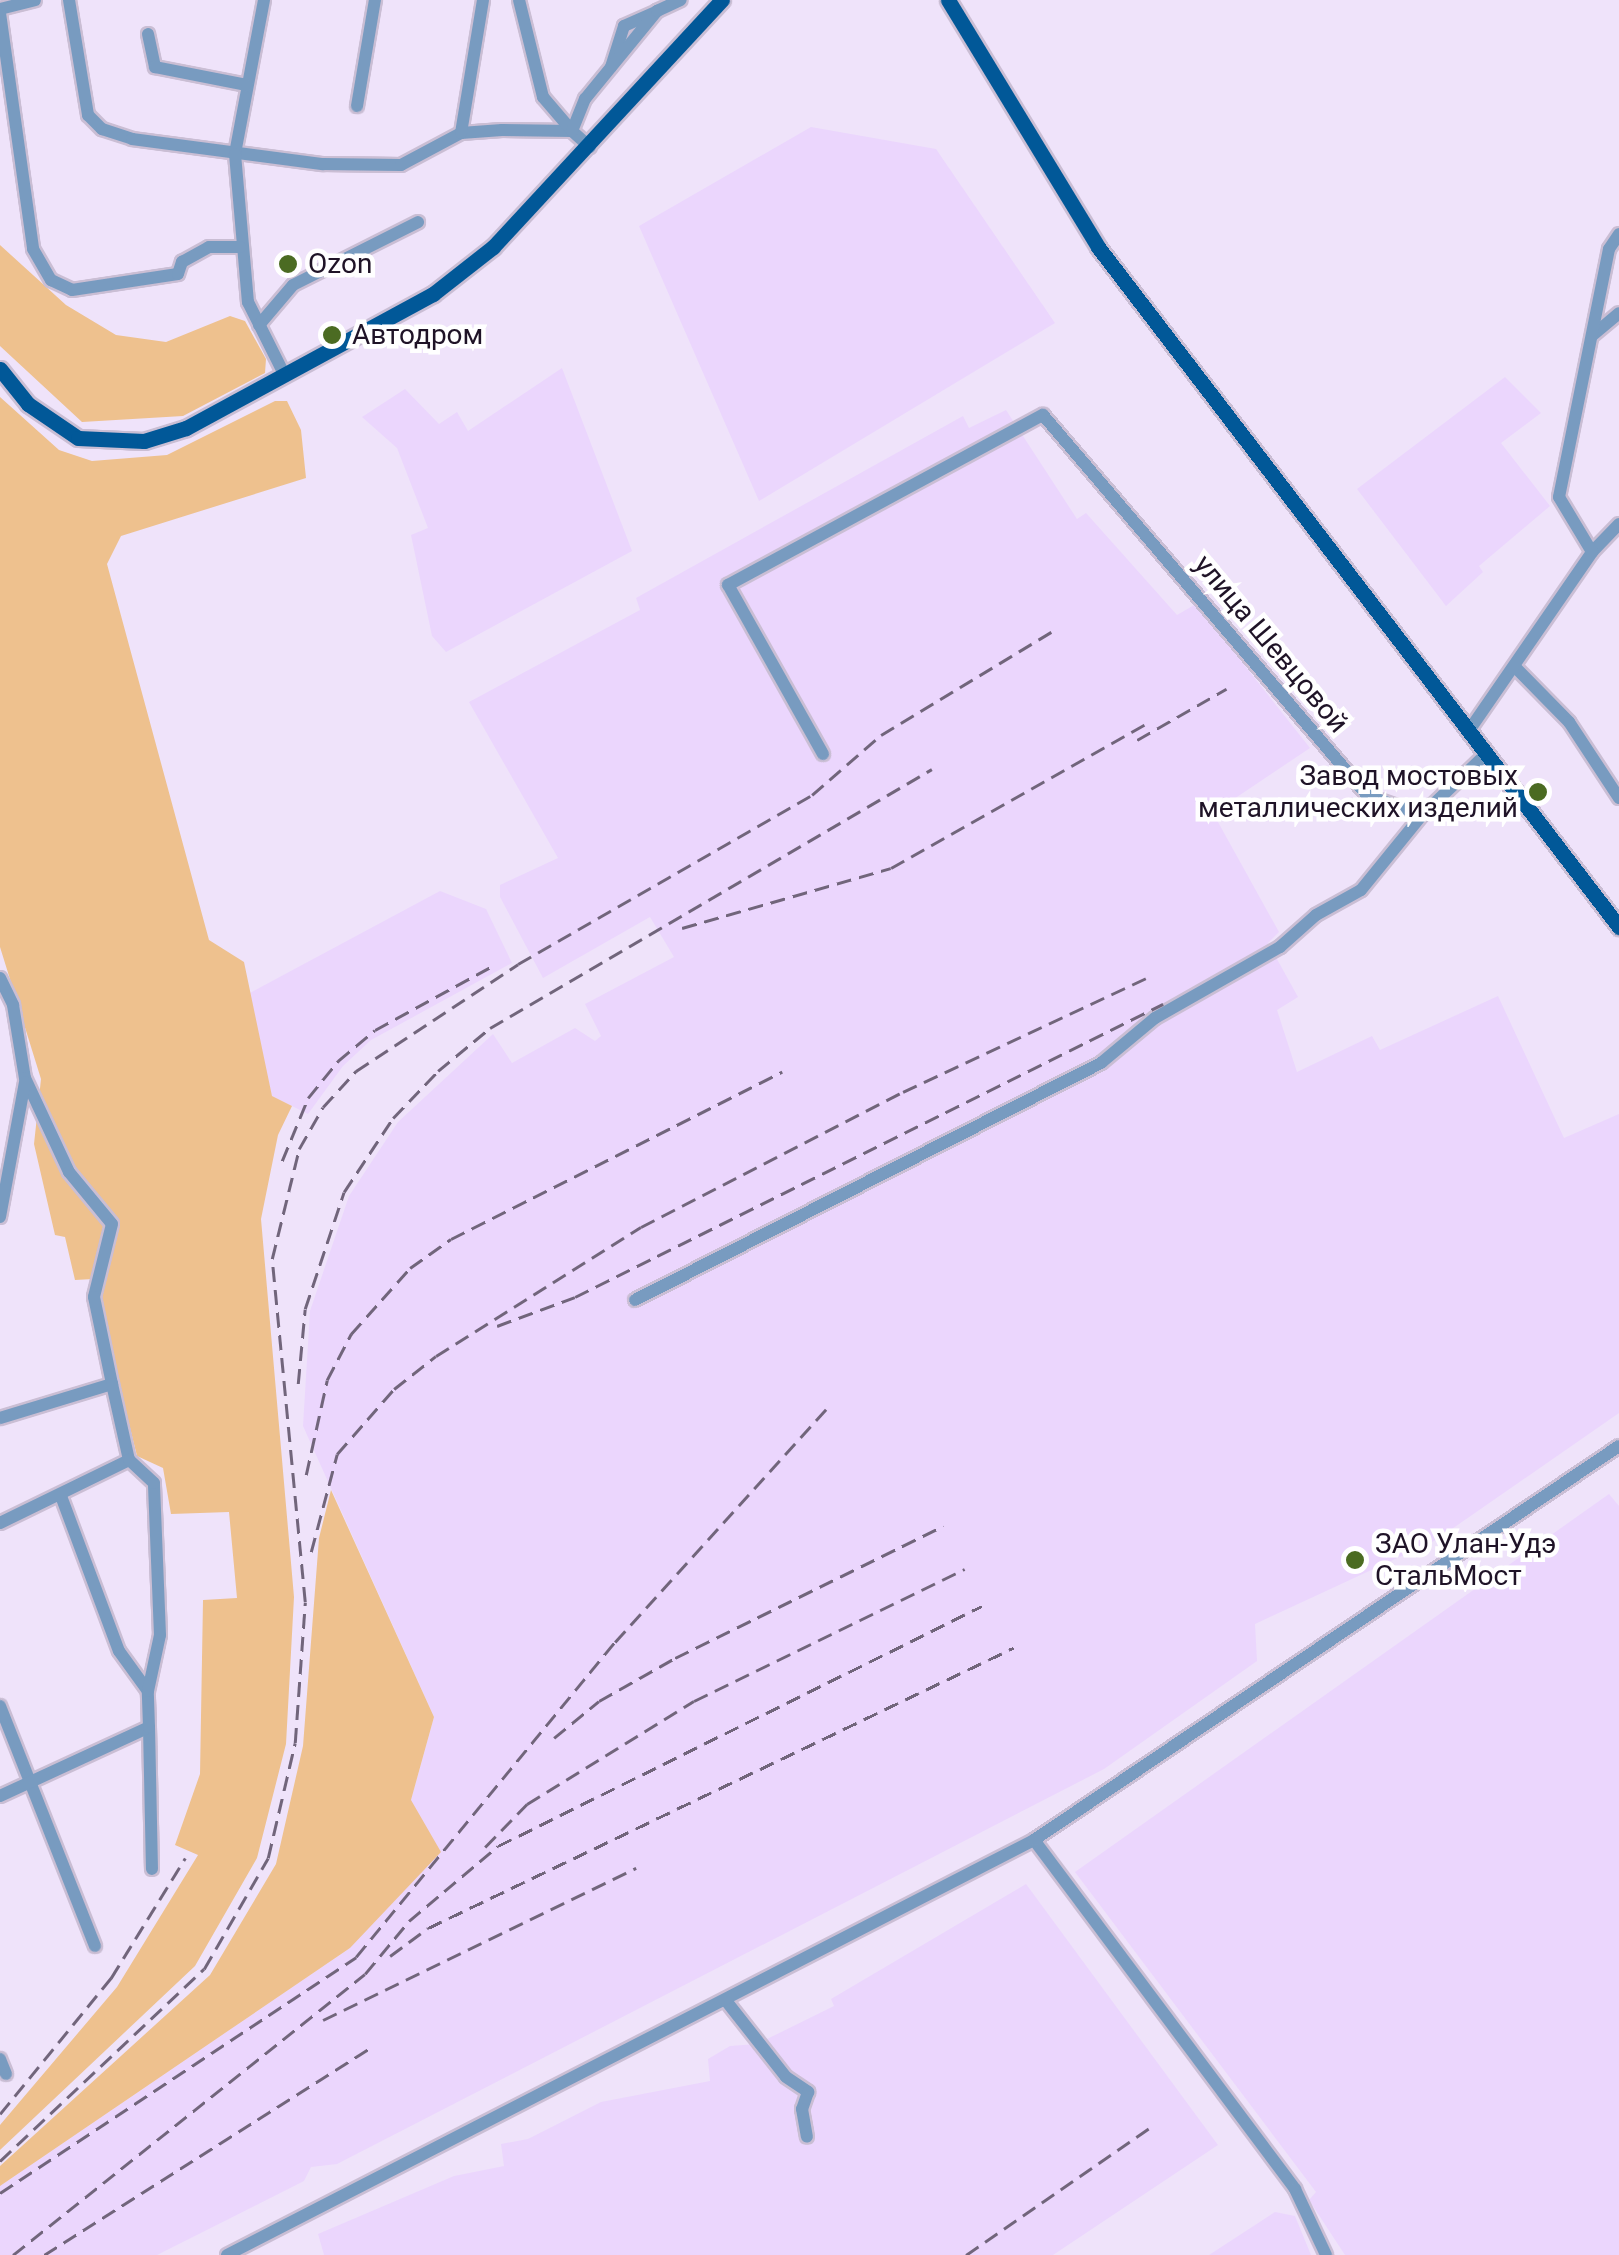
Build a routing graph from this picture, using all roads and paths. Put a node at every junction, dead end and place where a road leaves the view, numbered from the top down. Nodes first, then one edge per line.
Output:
1 (35, 0) edge
2 (68, 0) edge
3 (264, 0) edge
4 (375, 0) edge
5 (483, 0) edge
6 (519, 0) edge
7 (681, 0) edge
8 (722, 0) edge
9 (948, 0) edge
10 (0, 6) edge
11 (148, 34) dead end
12 (248, 86) junction
13 (356, 106) dead end
14 (572, 131) junction
15 (461, 133) junction
16 (590, 148) junction
17 (235, 154) junction
18 (418, 222) dead end
19 (1619, 234) edge
20 (240, 247) junction
21 (1619, 313) edge
22 (259, 324) junction
23 (1592, 334) junction
24 (0, 370) edge
25 (285, 376) junction
26 (1619, 524) edge
27 (1592, 552) junction
28 (1516, 668) junction
29 (1468, 732) junction
30 (822, 754) dead end
31 (1485, 755) junction
32 (1619, 798) edge
33 (1422, 815) junction
34 (1619, 927) edge
35 (0, 978) edge
36 (25, 1078) junction
37 (0, 1217) edge
38 (635, 1300) dead end
39 (112, 1384) junction
40 (0, 1418) edge
41 (1619, 1446) edge
42 (129, 1460) junction
43 (61, 1496) junction
44 (0, 1522) edge
45 (148, 1690) junction
46 (0, 1706) edge
47 (149, 1726) junction
48 (31, 1782) junction
49 (0, 1796) edge
50 (1034, 1840) junction
51 (152, 1869) dead end
52 (95, 1946) dead end
53 (727, 2002) junction
54 (0, 2059) edge
55 (6, 2074) dead end
56 (808, 2137) dead end
57 (227, 2255) edge
58 (1326, 2255) edge

1 - 10 street
2 - 17 street
3 - 12 street
4 - 13 street
5 - 15 street
6 - 14 street
7 - 14 street
8 - 16 main road
9 - 29 main road
10 - 20 street
11 - 12 street
12 - 17 street
14 - 15 street
14 - 16 street
15 - 17 street
16 - 25 main road
17 - 20 street
18 - 22 street
19 - 23 street
20 - 22 street
21 - 23 street
22 - 25 street
23 - 27 street
24 - 25 main road
26 - 27 street
27 - 28 street
28 - 29 street
28 - 32 street
29 - 31 main road
30 - 33 street, улица Шевцовой
31 - 33 street
31 - 34 main road
33 - 38 street
35 - 36 street
36 - 37 street
36 - 39 street
39 - 40 street
39 - 42 street
41 - 50 street
42 - 43 street
42 - 45 street
43 - 44 street
43 - 45 street
45 - 47 street
46 - 48 street
47 - 48 street
47 - 51 street
48 - 49 street
48 - 52 street
50 - 53 street
50 - 58 street
53 - 56 street
53 - 57 street
54 - 55 street

